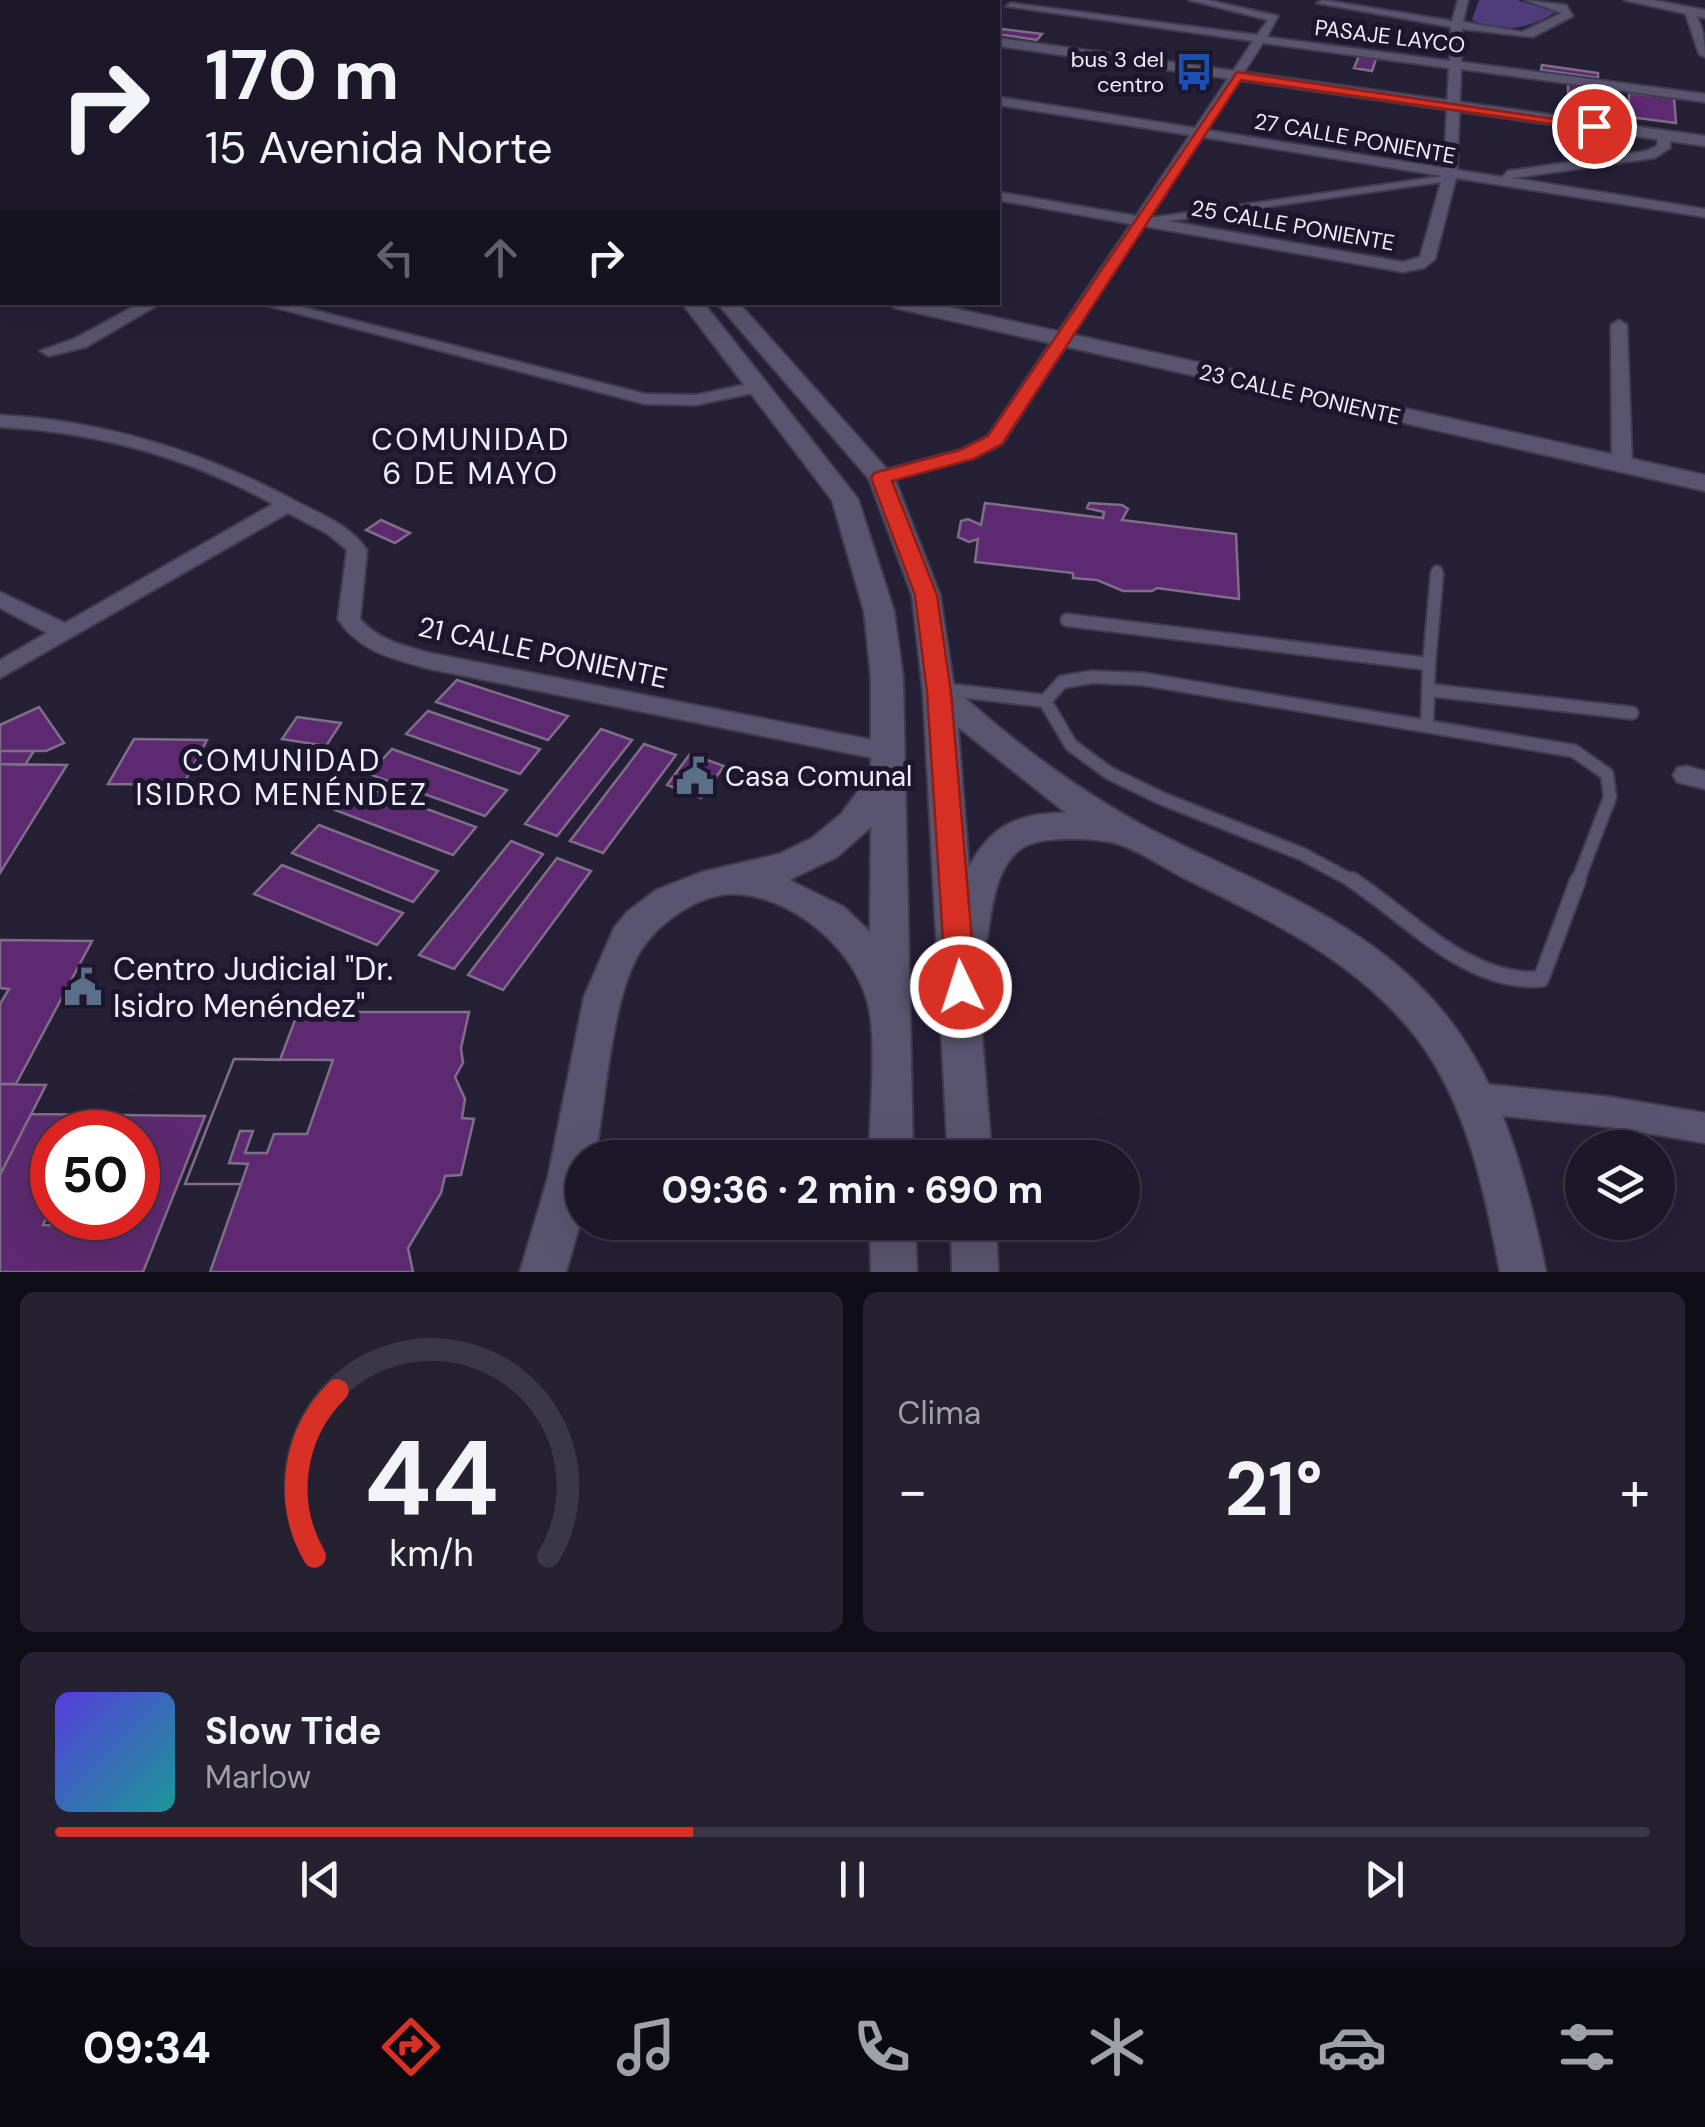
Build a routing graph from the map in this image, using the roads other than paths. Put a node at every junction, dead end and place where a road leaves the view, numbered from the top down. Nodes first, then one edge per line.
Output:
1 (1194, 0) edge
2 (1463, 0) edge
3 (1530, 0) edge
4 (1631, 0) edge
5 (1014, 3) edge
6 (1322, 3) dead end
7 (1698, 13) edge
8 (1456, 24) junction
9 (1261, 39) junction
10 (1000, 42) edge
11 (1705, 54) edge
12 (1454, 64) junction
13 (1237, 76) junction
14 (1705, 98) edge
15 (1000, 102) edge
16 (1456, 106) junction
17 (1198, 132) junction
18 (1664, 136) junction
19 (1705, 142) edge
20 (1450, 175) junction
21 (1000, 196) edge
22 (1705, 213) edge
23 (1138, 221) junction
24 (150, 305) edge
25 (273, 305) edge
26 (691, 305) edge
27 (908, 305) edge
28 (751, 313) edge
29 (1619, 325) dead end
30 (1060, 341) junction
31 (49, 351) dead end
32 (757, 387) junction
33 (0, 421) edge
34 (1622, 465) junction
35 (881, 478) junction
36 (1705, 483) edge
37 (288, 504) junction
38 (1438, 571) dead end
39 (0, 599) edge
40 (1067, 620) dead end
41 (66, 633) junction
42 (1429, 664) junction
43 (0, 670) edge
44 (938, 690) junction
45 (1428, 690) junction
46 (1045, 701) junction
47 (1632, 713) dead end
48 (1427, 725) junction
49 (888, 763) junction
50 (1130, 835) junction
51 (732, 880) junction
52 (961, 987) junction
53 (887, 1026) junction
54 (1476, 1098) junction
55 (1705, 1128) edge
56 (890, 1140) edge
57 (969, 1140) edge
58 (560, 1226) junction
59 (893, 1240) edge
60 (974, 1240) edge
61 (1525, 1266) edge
62 (544, 1272) edge
63 (563, 1272) edge
64 (894, 1272) edge
65 (976, 1272) edge

1 - 9 street
2 - 8 street
3 - 8 street
4 - 7 main road
5 - 9 street, PASAJE LAYCO
6 - 8 street
7 - 11 street
8 - 12 street
9 - 12 street, PASAJE LAYCO
9 - 13 street
10 - 13 main road
12 - 14 street, PASAJE LAYCO
12 - 16 street
13 - 16 main road
13 - 17 street
15 - 17 street, 27 CALLE PONIENTE
16 - 18 main road
16 - 20 street
17 - 20 street, 27 CALLE PONIENTE
17 - 23 street
18 - 19 main road
18 - 20 street
20 - 22 street, 27 CALLE PONIENTE
20 - 23 street
20 - 23 street, 25 CALLE PONIENTE
21 - 23 street, 25 CALLE PONIENTE
23 - 30 street
24 - 31 street
25 - 32 street
26 - 32 main road
27 - 30 main road, 23 CALLE PONIENTE
28 - 35 main road
29 - 34 street
30 - 34 main road, 23 CALLE PONIENTE
30 - 35 street
32 - 49 main road
33 - 37 street
34 - 36 main road, 23 CALLE PONIENTE
35 - 44 main road
37 - 41 street
37 - 49 street, 21 CALLE PONIENTE
38 - 42 lane
39 - 41 street
40 - 42 lane
41 - 43 street
42 - 45 lane
44 - 46 lane
44 - 50 main road
44 - 52 main road
45 - 47 lane
45 - 48 lane
46 - 48 lane
46 - 48 lane
49 - 51 main road
49 - 53 main road
50 - 52 main road
50 - 54 main road
51 - 53 main road
51 - 58 main road
52 - 57 main road
53 - 56 main road
54 - 55 street
54 - 61 main road
58 - 62 main road
58 - 63 main road
59 - 64 main road
60 - 65 main road

